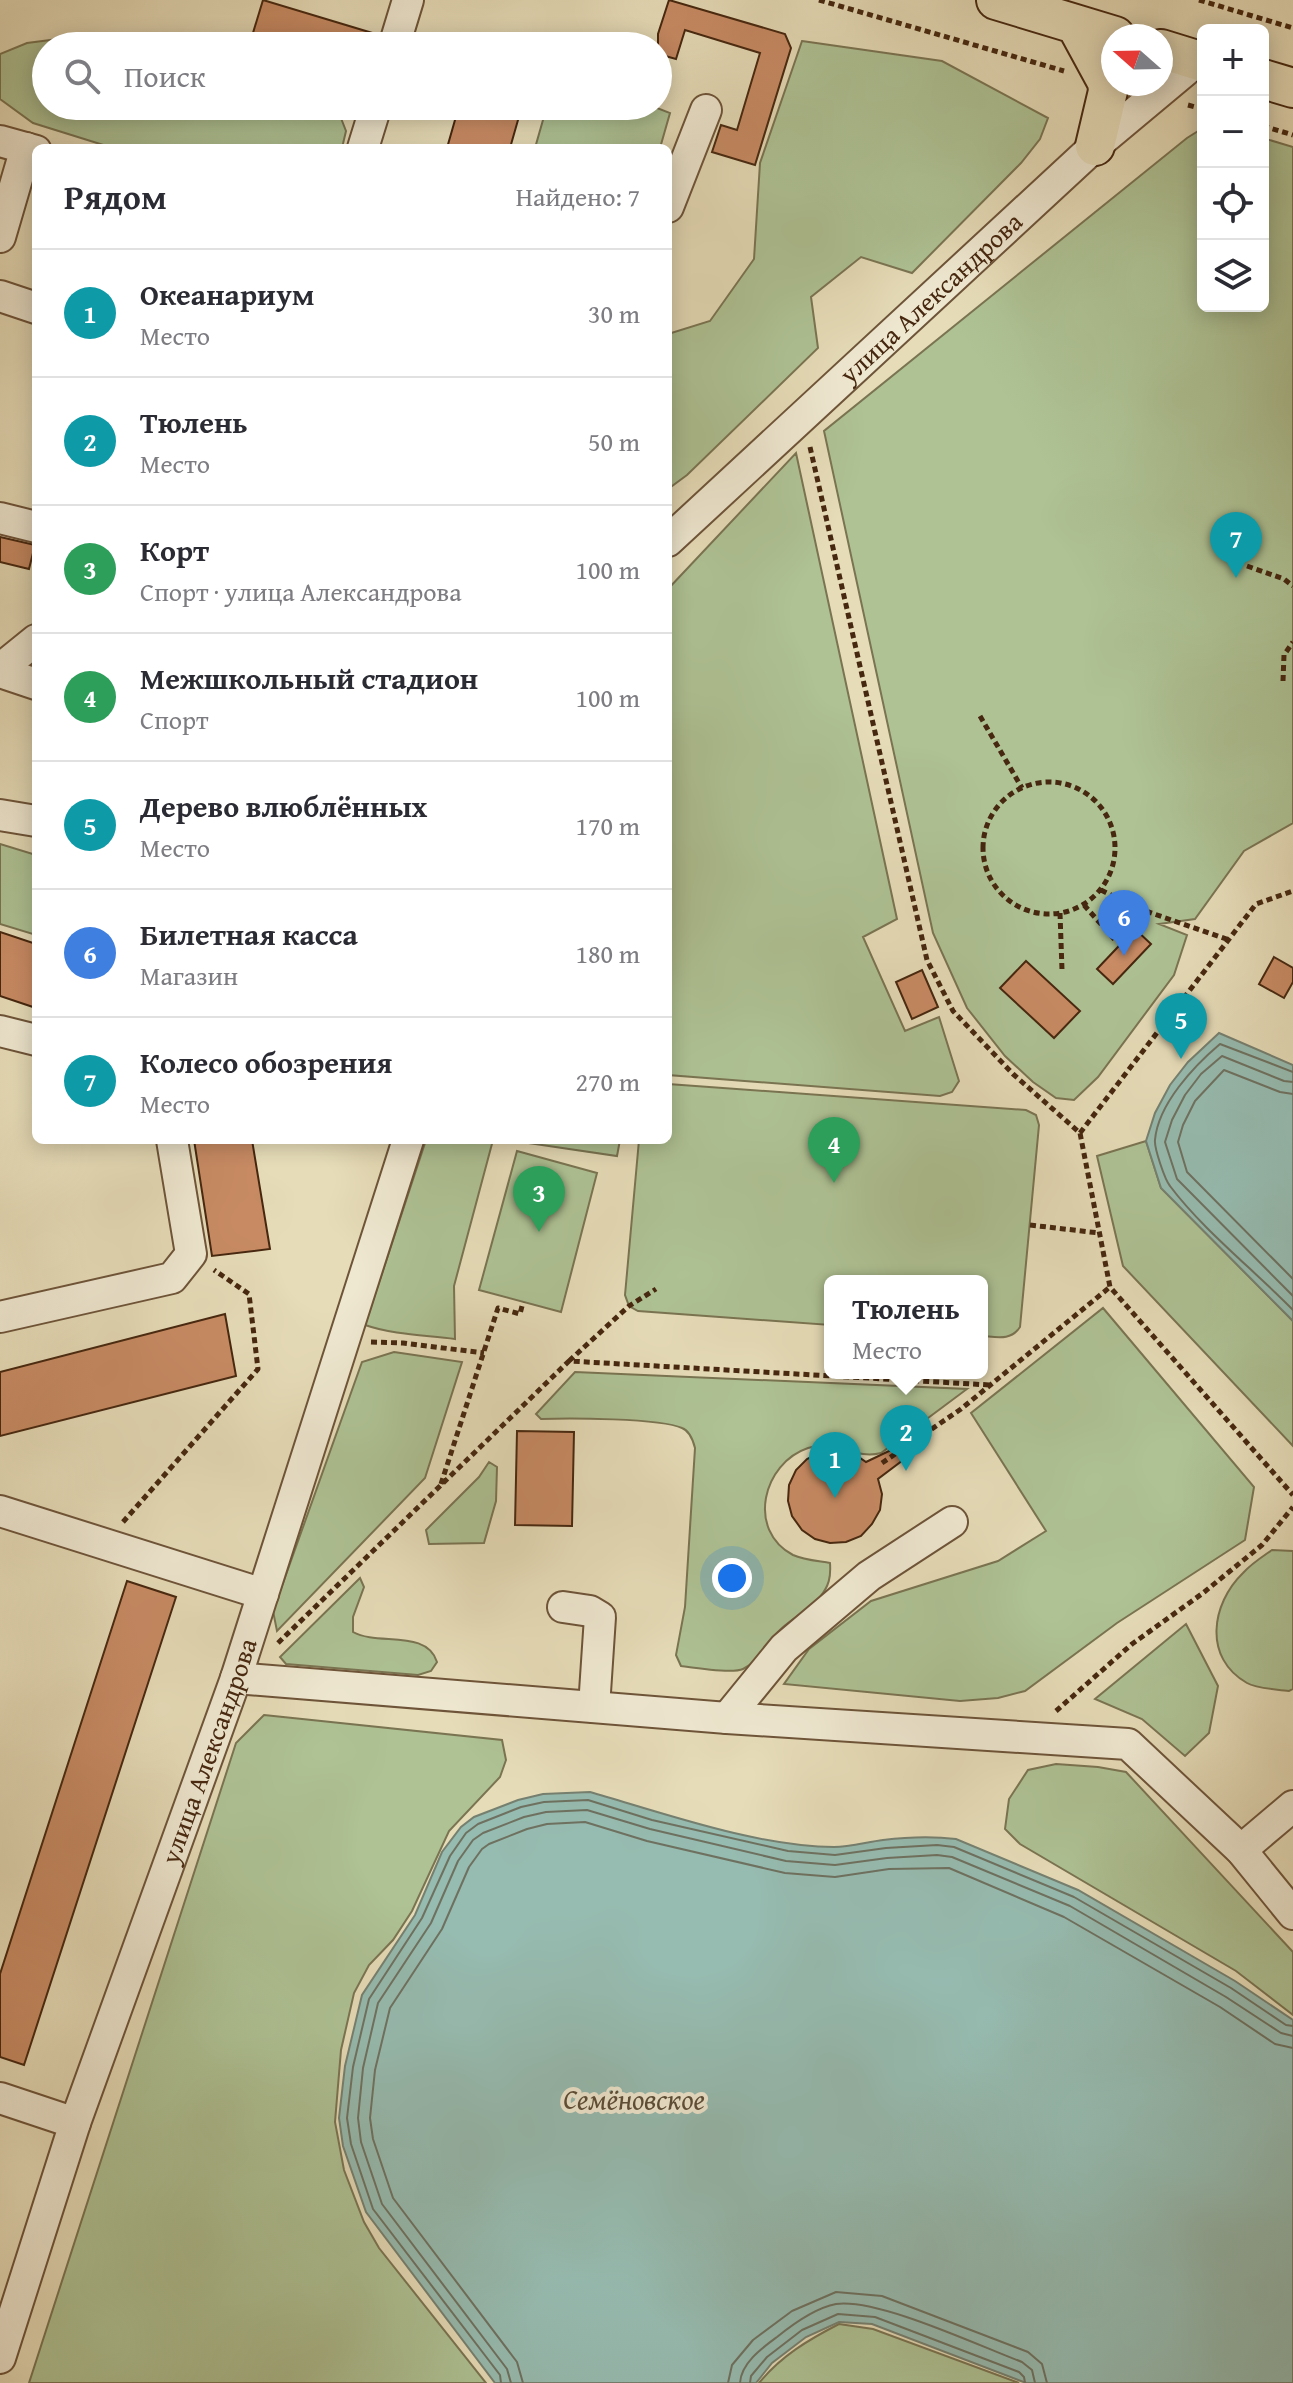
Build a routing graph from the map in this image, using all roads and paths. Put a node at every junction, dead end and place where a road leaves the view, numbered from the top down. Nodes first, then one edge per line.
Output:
1 (408, 0) edge
2 (819, 0) edge
3 (996, 0) edge
4 (1199, 0) edge
5 (1076, 25) junction
6 (1293, 28) edge
7 (398, 32) edge
8 (1101, 32) edge
9 (1173, 53) edge
10 (1197, 60) edge
11 (1197, 63) edge
12 (1101, 71) edge
13 (1101, 80) edge
14 (1269, 81) edge
15 (1293, 88) edge
16 (1107, 96) edge
17 (706, 110) dead end
18 (372, 120) edge
19 (1269, 128) edge
20 (1293, 135) edge
21 (364, 144) edge
22 (1095, 146) junction
23 (21, 147) edge
24 (672, 197) edge
25 (0, 237) edge
26 (0, 296) edge
27 (32, 307) edge
28 (808, 438) dead end
29 (0, 518) edge
30 (32, 526) edge
31 (672, 537) edge
32 (1247, 566) dead end
33 (1293, 586) edge
34 (1293, 642) edge
35 (32, 643) edge
36 (0, 671) edge
37 (1283, 681) dead end
38 (32, 683) edge
39 (980, 716) dead end
40 (1022, 788) junction
41 (0, 815) edge
42 (32, 820) edge
43 (1101, 890) junction
44 (1293, 891) edge
45 (1084, 905) junction
46 (1060, 913) junction
47 (1115, 940) dead end
48 (1229, 940) junction
49 (1062, 970) dead end
50 (0, 1031) edge
51 (32, 1039) edge
52 (1080, 1133) junction
53 (173, 1144) edge
54 (407, 1144) edge
55 (1030, 1225) dead end
56 (1099, 1233) junction
57 (191, 1254) junction
58 (1110, 1287) junction
59 (656, 1289) dead end
60 (523, 1302) dead end
61 (0, 1317) edge
62 (347, 1335) junction
63 (484, 1353) junction
64 (569, 1361) junction
65 (824, 1376) edge
66 (885, 1379) edge
67 (990, 1385) junction
68 (882, 1463) dead end
69 (441, 1485) junction
70 (1293, 1495) edge
71 (1293, 1507) edge
72 (0, 1511) edge
73 (952, 1522) dead end
74 (104, 1544) junction
75 (263, 1594) junction
76 (563, 1607) dead end
77 (248, 1639) junction
78 (236, 1678) junction
79 (594, 1707) junction
80 (727, 1718) junction
81 (1025, 1738) junction
82 (1293, 1806) edge
83 (1241, 1850) junction
84 (1293, 1914) edge
85 (0, 2098) edge
86 (75, 2123) junction
87 (0, 2358) edge

1 - 7 street
2 - 13 path
3 - 5 main road
4 - 6 path
5 - 8 main road
5 - 12 main road
9 - 10 main road
11 - 22 street, улица Александрова
14 - 15 main road
16 - 22 main road
17 - 24 street
18 - 21 street
19 - 20 path
22 - 31 street, улица Александрова
23 - 25 street
26 - 27 street
28 - 52 path
29 - 30 street
32 - 33 path
34 - 37 path
35 - 36 street
36 - 38 street
39 - 40 path
40 - 43 path
40 - 46 path
41 - 42 street
43 - 45 path
43 - 48 path
44 - 48 path
45 - 46 path
45 - 47 path
46 - 49 path
48 - 52 path
50 - 51 street
52 - 56 path
53 - 57 street
54 - 62 street, улица Александрова
55 - 56 path
56 - 58 path
57 - 61 street
57 - 74 path
58 - 67 path
58 - 70 path
59 - 64 path
60 - 63 path
62 - 63 path
62 - 75 street, улица Александрова
63 - 69 path
64 - 65 path
64 - 69 path
66 - 67 path
67 - 68 path
69 - 77 path
71 - 81 path
72 - 74 street
73 - 80 street
74 - 75 street
75 - 77 street, улица Александрова
76 - 79 street
77 - 78 street, улица Александрова
78 - 79 street
78 - 86 street, улица Александрова
79 - 80 street
80 - 81 street
81 - 83 street
82 - 83 street
83 - 84 street
85 - 86 street
86 - 87 street, улица Александрова

